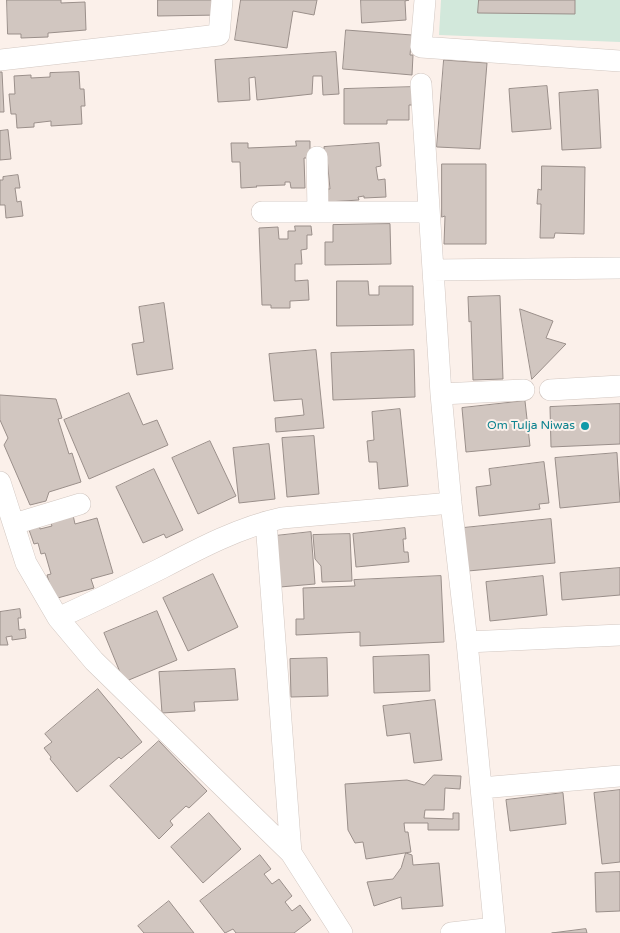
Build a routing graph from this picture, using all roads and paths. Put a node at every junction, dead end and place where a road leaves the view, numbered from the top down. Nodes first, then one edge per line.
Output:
1 (222, 0) edge
2 (425, 0) edge
3 (0, 60) edge
4 (620, 61) edge
5 (421, 84) dead end
6 (317, 157) dead end
7 (262, 212) dead end
8 (318, 212) junction
9 (428, 212) junction
10 (620, 268) edge
11 (433, 270) junction
12 (620, 386) edge
13 (524, 390) dead end
14 (550, 390) dead end
15 (442, 394) junction
16 (0, 482) edge
17 (451, 503) junction
18 (80, 504) dead end
19 (266, 522) junction
20 (14, 524) junction
21 (58, 618) junction
22 (620, 635) edge
23 (467, 642) junction
24 (620, 776) edge
25 (481, 788) junction
26 (291, 853) junction
27 (495, 931) edge
28 (342, 933) edge
29 (451, 933) edge

1 - 3 street
2 - 4 street
5 - 9 street
6 - 8 street
7 - 8 street
8 - 9 street
9 - 11 street
10 - 11 street
11 - 15 street
12 - 14 street
13 - 15 street
15 - 17 street
16 - 20 street
17 - 19 street
17 - 23 street
18 - 20 street
19 - 21 street
19 - 26 street
20 - 21 street
21 - 26 street
22 - 23 street
23 - 25 street
24 - 25 street
25 - 27 street
26 - 28 street
27 - 29 street

